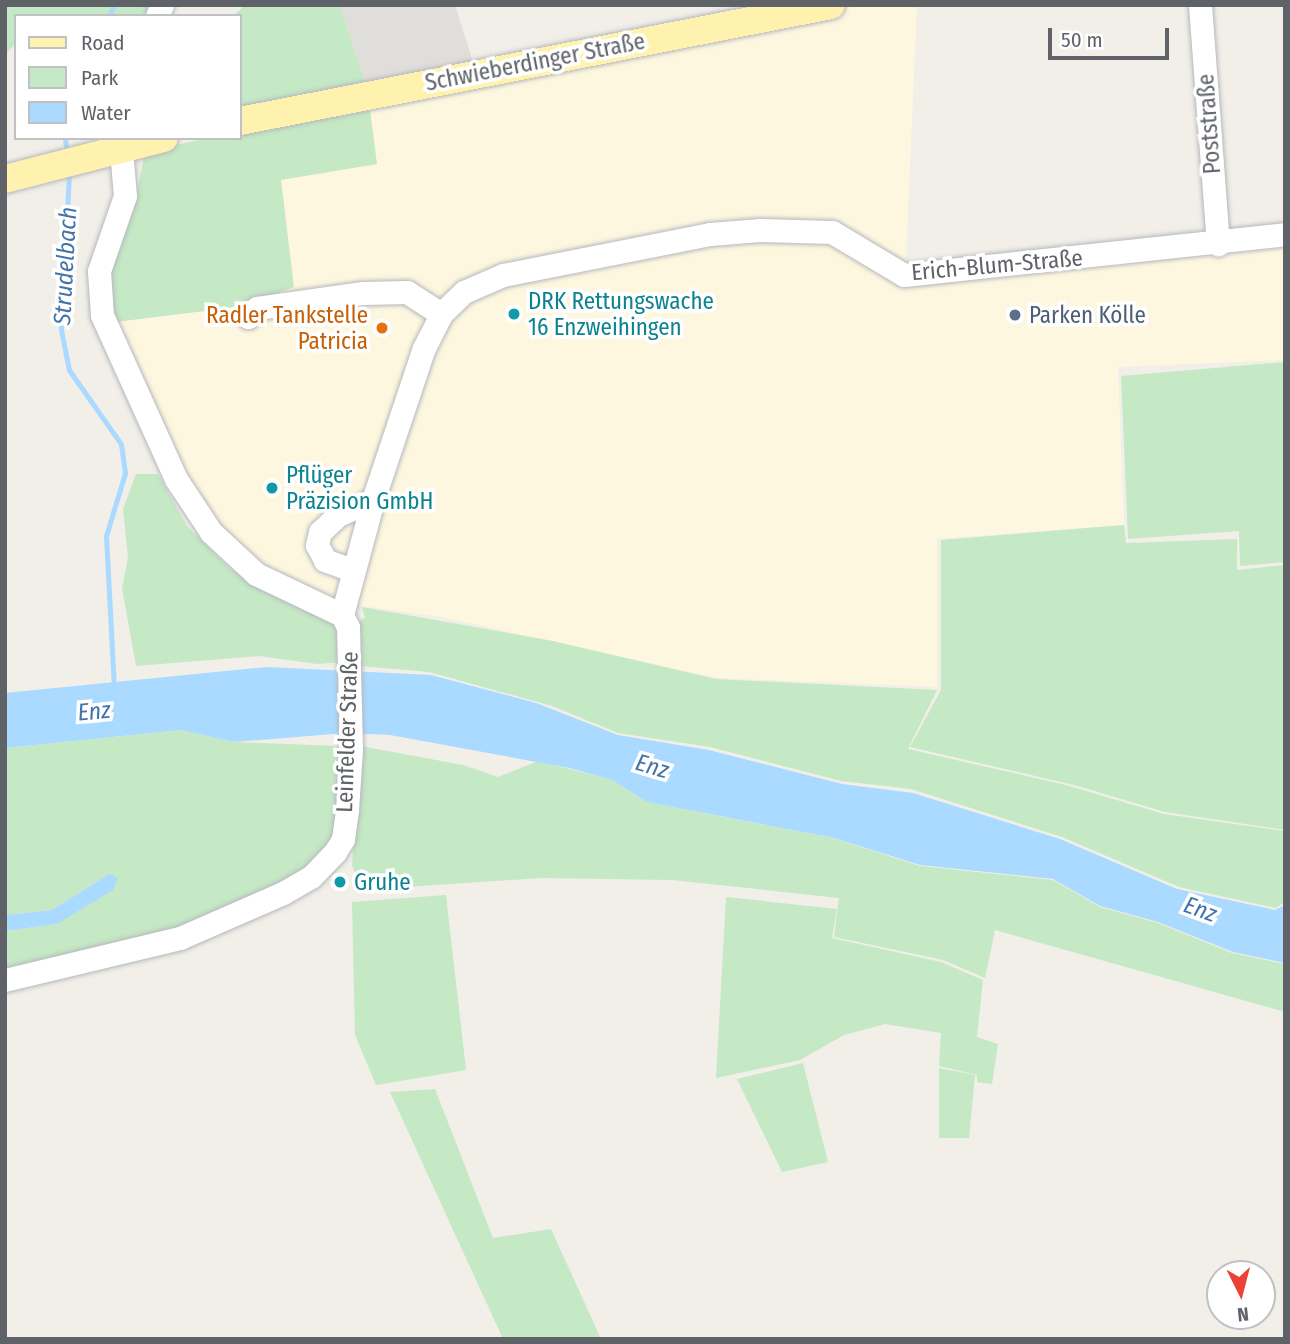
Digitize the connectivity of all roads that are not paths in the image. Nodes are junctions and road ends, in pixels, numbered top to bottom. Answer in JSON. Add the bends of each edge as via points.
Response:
{"nodes":[{"id":1,"x":831,"y":5,"type":"edge"},
{"id":2,"x":1200,"y":5,"type":"edge"},
{"id":3,"x":242,"y":121,"type":"edge"},
{"id":4,"x":146,"y":140,"type":"edge"},
{"id":5,"x":120,"y":143,"type":"edge"},
{"id":6,"x":5,"y":179,"type":"edge"},
{"id":7,"x":1285,"y":234,"type":"edge"},
{"id":8,"x":1217,"y":244,"type":"junction"},
{"id":9,"x":441,"y":314,"type":"junction"},
{"id":10,"x":248,"y":317,"type":"dead end"},
{"id":11,"x":373,"y":500,"type":"junction"},
{"id":12,"x":352,"y":570,"type":"junction"},
{"id":13,"x":342,"y":615,"type":"junction"},
{"id":14,"x":5,"y":980,"type":"edge"}],
"edges":[{"from":1,"to":3,"type":"main road","name":"Schwieberdinger Straße"},
{"from":2,"to":8,"type":"street","name":"Poststraße"},
{"from":4,"to":5,"type":"main road"},
{"from":5,"to":6,"type":"main road"},
{"from":5,"to":13,"type":"street","via":[[125,196],[98,289],[102,316],[142,410],[176,479],[226,549],[289,593]]},
{"from":7,"to":8,"type":"street","name":"Erich-Blum-Straße"},
{"from":8,"to":9,"type":"street","name":"Erich-Blum-Straße","via":[[904,275],[832,232],[747,231],[503,275],[464,292]]},
{"from":9,"to":10,"type":"street","via":[[407,292],[363,293],[257,308]]},
{"from":9,"to":11,"type":"street","name":"Erich-Blum-Straße","via":[[424,348]]},
{"from":11,"to":12,"type":"street","name":"Erich-Blum-Straße"},
{"from":11,"to":12,"type":"street","via":[[338,515],[320,532],[317,545],[325,560]]},
{"from":12,"to":13,"type":"street","name":"Erich-Blum-Straße"},
{"from":13,"to":14,"type":"street","name":"Leinfelder Straße","via":[[350,636],[351,662],[351,749],[343,839],[311,877],[180,938]]}]}
